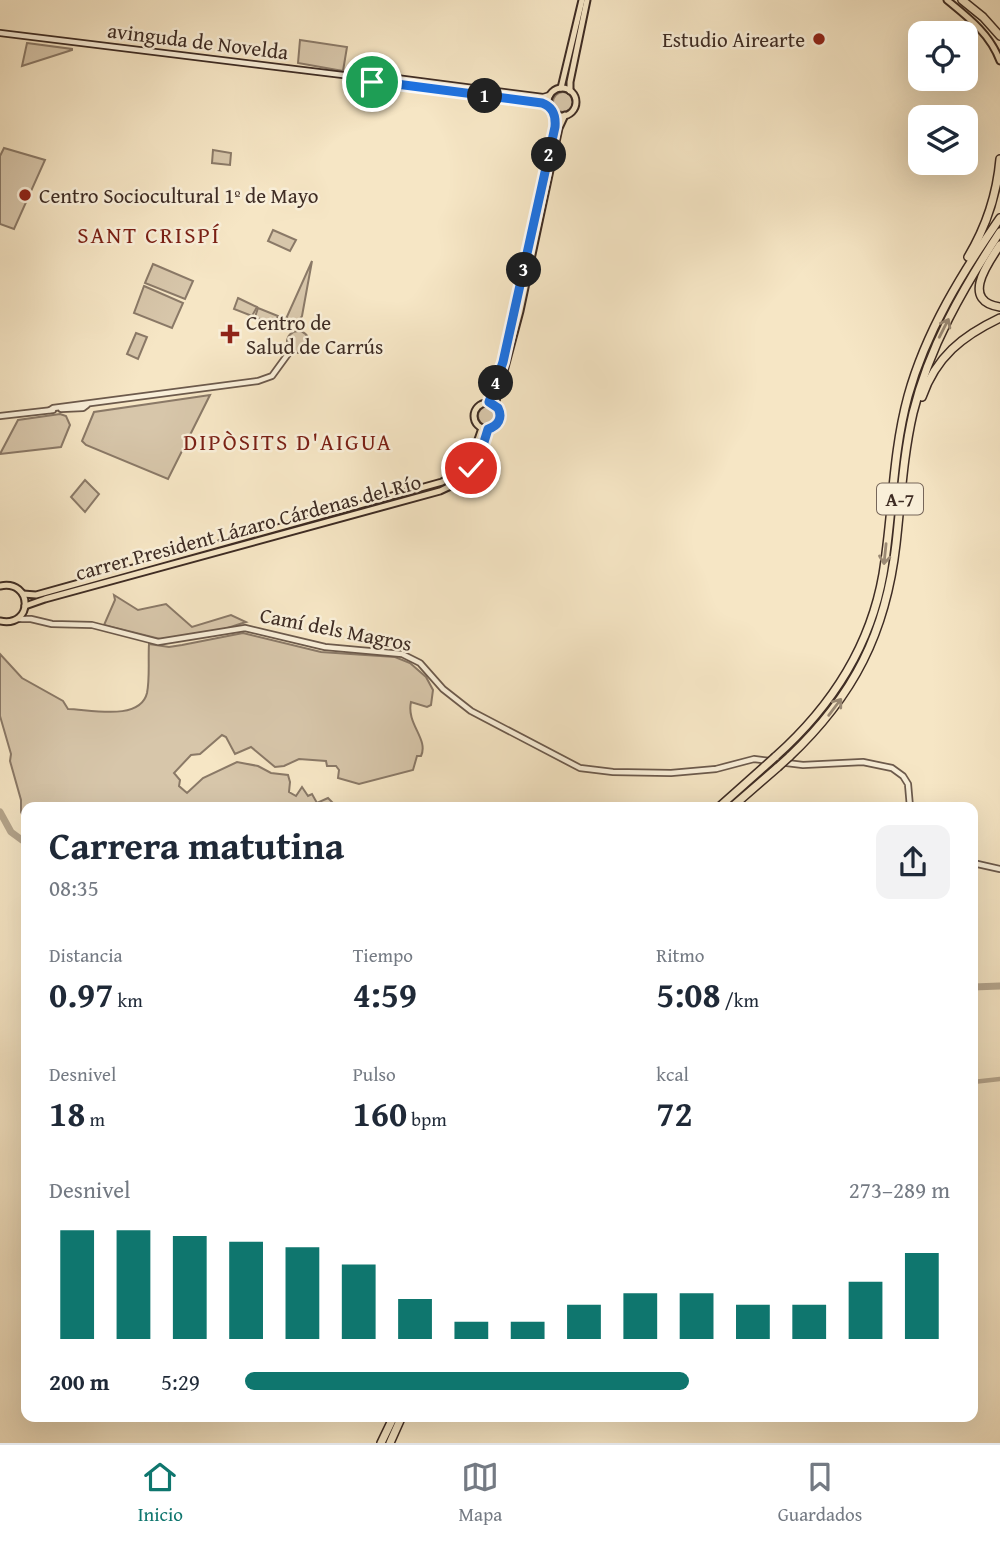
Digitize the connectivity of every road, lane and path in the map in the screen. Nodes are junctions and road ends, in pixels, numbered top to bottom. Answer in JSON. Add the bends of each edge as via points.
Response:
{"nodes":[{"id":1,"x":582,"y":0,"type":"edge"},
{"id":2,"x":587,"y":0,"type":"edge"},
{"id":3,"x":947,"y":0,"type":"edge"},
{"id":4,"x":960,"y":0,"type":"edge"},
{"id":5,"x":0,"y":33,"type":"edge"},
{"id":6,"x":1000,"y":36,"type":"edge"},
{"id":7,"x":1000,"y":41,"type":"edge"},
{"id":8,"x":1000,"y":61,"type":"edge"},
{"id":9,"x":373,"y":74,"type":"junction"},
{"id":10,"x":351,"y":76,"type":"junction"},
{"id":11,"x":371,"y":84,"type":"junction"},
{"id":12,"x":561,"y":88,"type":"junction"},
{"id":13,"x":570,"y":91,"type":"junction"},
{"id":14,"x":550,"y":95,"type":"junction"},
{"id":15,"x":549,"y":106,"type":"junction"},
{"id":16,"x":555,"y":114,"type":"junction"},
{"id":17,"x":565,"y":115,"type":"junction"},
{"id":18,"x":1000,"y":159,"type":"edge"},
{"id":19,"x":1000,"y":218,"type":"edge"},
{"id":20,"x":1000,"y":232,"type":"edge"},
{"id":21,"x":1000,"y":245,"type":"edge"},
{"id":22,"x":1000,"y":307,"type":"edge"},
{"id":23,"x":1000,"y":318,"type":"edge"},
{"id":24,"x":288,"y":354,"type":"dead end"},
{"id":25,"x":492,"y":404,"type":"junction"},
{"id":26,"x":0,"y":417,"type":"edge"},
{"id":27,"x":485,"y":428,"type":"junction"},
{"id":28,"x":901,"y":428,"type":"junction"},
{"id":29,"x":909,"y":430,"type":"junction"},
{"id":30,"x":0,"y":586,"type":"edge"},
{"id":31,"x":23,"y":594,"type":"junction"},
{"id":32,"x":25,"y":609,"type":"junction"},
{"id":33,"x":18,"y":619,"type":"junction"},
{"id":34,"x":31,"y":619,"type":"junction"},
{"id":35,"x":1,"y":623,"type":"edge"},
{"id":36,"x":725,"y":802,"type":"edge"},
{"id":37,"x":738,"y":802,"type":"edge"},
{"id":38,"x":910,"y":802,"type":"edge"},
{"id":39,"x":978,"y":864,"type":"edge"},
{"id":40,"x":998,"y":869,"type":"edge"},
{"id":41,"x":391,"y":1422,"type":"edge"},
{"id":42,"x":399,"y":1422,"type":"edge"},
{"id":43,"x":381,"y":1443,"type":"edge"},
{"id":44,"x":390,"y":1443,"type":"edge"}],
"edges":[{"from":1,"to":12,"type":"main road"},
{"from":2,"to":13,"type":"main road"},
{"from":3,"to":8,"type":"main road","via":[[989,38]]},
{"from":4,"to":6,"type":"highway"},
{"from":4,"to":7,"type":"main road"},
{"from":5,"to":10,"type":"street","name":"avinguda de Novelda"},
{"from":9,"to":10,"type":"street","via":[[361,65]]},
{"from":9,"to":11,"type":"street"},
{"from":9,"to":14,"type":"street"},
{"from":10,"to":11,"type":"street","via":[[359,88]]},
{"from":11,"to":15,"type":"street"},
{"from":12,"to":13,"type":"main road"},
{"from":12,"to":14,"type":"main road"},
{"from":13,"to":17,"type":"main road","via":[[575,104]]},
{"from":14,"to":15,"type":"main road"},
{"from":15,"to":16,"type":"main road"},
{"from":16,"to":17,"type":"main road"},
{"from":16,"to":25,"type":"main road"},
{"from":17,"to":25,"type":"main road","via":[[520,311]]},
{"from":18,"to":28,"type":"highway","via":[[984,227],[932,321],[912,370]]},
{"from":19,"to":28,"type":"highway","number":"A-7","via":[[933,330]]},
{"from":29,"to":20,"type":"highway","number":"A-7","one_way":true,"via":[[940,335]]},
{"from":21,"to":22,"type":"highway","via":[[979,286],[983,299]]},
{"from":23,"to":29,"type":"highway","via":[[947,352],[932,372]]},
{"from":24,"to":26,"type":"street","via":[[267,379]]},
{"from":25,"to":27,"type":"main road","via":[[499,419],[497,425]]},
{"from":25,"to":27,"type":"main road","via":[[479,405],[474,411],[474,420]]},
{"from":27,"to":31,"type":"main road","name":"carrer President Lázaro Cárdenas del Río","via":[[461,470],[442,482],[36,595]]},
{"from":27,"to":32,"type":"main road","name":"carrer President Lázaro Cárdenas del Río","via":[[481,452],[471,468],[447,488],[45,599]]},
{"from":28,"to":36,"type":"highway","number":"A-7","one_way":true,"bridge":true,"via":[[883,572],[870,626],[853,664],[808,726]]},
{"from":37,"to":29,"type":"highway","number":"A-7","one_way":true,"bridge":true,"via":[[809,739],[862,666],[891,580]]},
{"from":30,"to":31,"type":"main road","via":[[13,586]]},
{"from":31,"to":32,"type":"main road"},
{"from":32,"to":33,"type":"main road"},
{"from":32,"to":34,"type":"street"},
{"from":33,"to":34,"type":"street","name":"Camí dels Magros"},
{"from":33,"to":35,"type":"main road"},
{"from":34,"to":38,"type":"street","name":"Camí dels Magros","via":[[92,625],[158,642],[245,628],[325,647],[402,654],[420,663],[471,711],[580,768],[671,773],[716,769],[754,759],[803,765],[863,762],[892,768],[903,776]]},
{"from":39,"to":40,"type":"street"},
{"from":41,"to":43,"type":"highway"},
{"from":42,"to":44,"type":"highway"}]}
